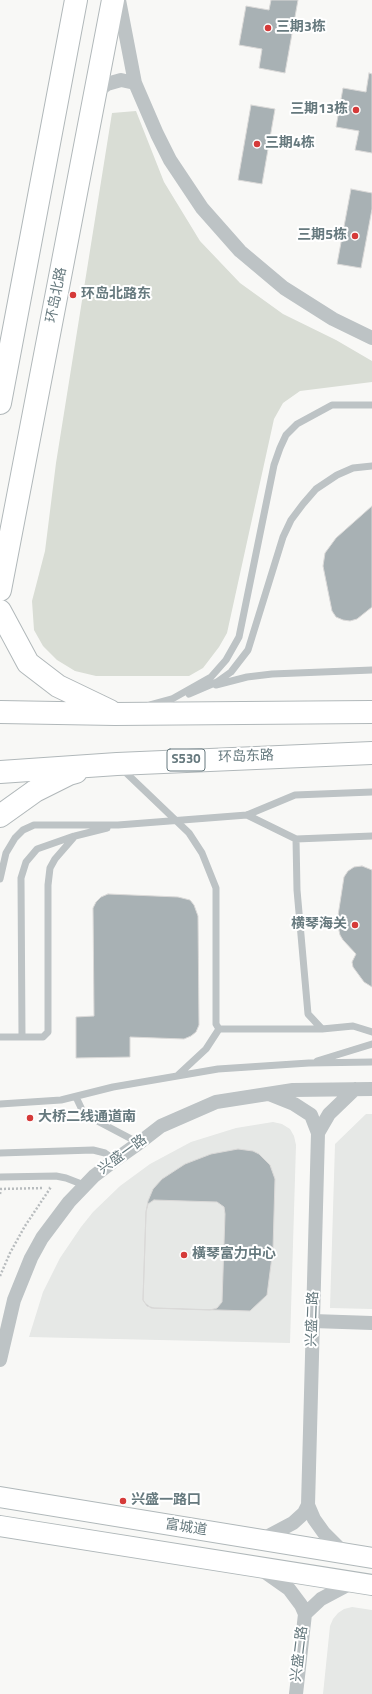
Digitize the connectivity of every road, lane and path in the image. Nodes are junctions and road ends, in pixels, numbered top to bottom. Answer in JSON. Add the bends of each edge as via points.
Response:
{"nodes":[{"id":1,"x":76,"y":0,"type":"edge"},
{"id":2,"x":113,"y":0,"type":"edge"},
{"id":3,"x":119,"y":0,"type":"edge"},
{"id":4,"x":135,"y":83,"type":"junction"},
{"id":5,"x":96,"y":92,"type":"junction"},
{"id":6,"x":372,"y":338,"type":"edge"},
{"id":7,"x":0,"y":404,"type":"edge"},
{"id":8,"x":372,"y":405,"type":"edge"},
{"id":9,"x":372,"y":466,"type":"edge"},
{"id":10,"x":0,"y":590,"type":"edge"},
{"id":11,"x":0,"y":610,"type":"edge"},
{"id":12,"x":372,"y":670,"type":"edge"},
{"id":13,"x":198,"y":691,"type":"junction"},
{"id":14,"x":172,"y":699,"type":"junction"},
{"id":15,"x":0,"y":712,"type":"edge"},
{"id":16,"x":372,"y":712,"type":"edge"},
{"id":17,"x":115,"y":714,"type":"junction"},
{"id":18,"x":372,"y":753,"type":"edge"},
{"id":19,"x":116,"y":764,"type":"junction"},
{"id":20,"x":0,"y":772,"type":"edge"},
{"id":21,"x":372,"y":792,"type":"edge"},
{"id":22,"x":247,"y":815,"type":"junction"},
{"id":23,"x":0,"y":816,"type":"edge"},
{"id":24,"x":176,"y":821,"type":"junction"},
{"id":25,"x":118,"y":825,"type":"junction"},
{"id":26,"x":75,"y":836,"type":"junction"},
{"id":27,"x":372,"y":836,"type":"edge"},
{"id":28,"x":296,"y":839,"type":"junction"},
{"id":29,"x":0,"y":879,"type":"edge"},
{"id":30,"x":218,"y":1029,"type":"junction"},
{"id":31,"x":322,"y":1029,"type":"junction"},
{"id":32,"x":372,"y":1032,"type":"edge"},
{"id":33,"x":0,"y":1037,"type":"edge"},
{"id":34,"x":22,"y":1037,"type":"junction"},
{"id":35,"x":372,"y":1044,"type":"edge"},
{"id":36,"x":372,"y":1062,"type":"edge"},
{"id":37,"x":309,"y":1063,"type":"junction"},
{"id":38,"x":178,"y":1075,"type":"junction"},
{"id":39,"x":355,"y":1089,"type":"junction"},
{"id":40,"x":372,"y":1089,"type":"edge"},
{"id":41,"x":269,"y":1094,"type":"junction"},
{"id":42,"x":76,"y":1097,"type":"junction"},
{"id":43,"x":0,"y":1104,"type":"edge"},
{"id":44,"x":318,"y":1132,"type":"junction"},
{"id":45,"x":140,"y":1143,"type":"junction"},
{"id":46,"x":0,"y":1153,"type":"edge"},
{"id":47,"x":115,"y":1160,"type":"junction"},
{"id":48,"x":0,"y":1177,"type":"edge"},
{"id":49,"x":84,"y":1185,"type":"junction"},
{"id":50,"x":0,"y":1189,"type":"edge"},
{"id":51,"x":0,"y":1194,"type":"edge"},
{"id":52,"x":0,"y":1276,"type":"edge"},
{"id":53,"x":313,"y":1321,"type":"junction"},
{"id":54,"x":372,"y":1323,"type":"edge"},
{"id":55,"x":3,"y":1328,"type":"edge"},
{"id":56,"x":0,"y":1360,"type":"edge"},
{"id":57,"x":1,"y":1496,"type":"edge"},
{"id":58,"x":308,"y":1505,"type":"junction"},
{"id":59,"x":0,"y":1526,"type":"edge"},
{"id":60,"x":261,"y":1540,"type":"junction"},
{"id":61,"x":344,"y":1553,"type":"junction"},
{"id":62,"x":372,"y":1558,"type":"edge"},
{"id":63,"x":259,"y":1567,"type":"junction"},
{"id":64,"x":363,"y":1584,"type":"edge"},
{"id":65,"x":305,"y":1614,"type":"junction"},
{"id":66,"x":296,"y":1694,"type":"edge"}],
"edges":[{"from":1,"to":7,"type":"main road"},
{"from":2,"to":5,"type":"main road","name":"环岛北路"},
{"from":3,"to":4,"type":"street"},
{"from":4,"to":5,"type":"street","via":[[121,80],[107,84]]},
{"from":4,"to":6,"type":"street","via":[[170,160],[202,208],[226,235],[262,271],[284,288],[333,319]]},
{"from":5,"to":10,"type":"main road","name":"环岛北路"},
{"from":8,"to":14,"type":"lane","via":[[332,405],[297,424],[286,435],[274,465],[238,637],[226,660],[211,677]]},
{"from":9,"to":13,"type":"lane","via":[[353,468],[337,475],[316,489],[303,504],[283,537],[248,650],[231,672]]},
{"from":11,"to":17,"type":"main road","via":[[28,663],[58,686]]},
{"from":12,"to":13,"type":"lane","via":[[254,676]]},
{"from":13,"to":14,"type":"lane"},
{"from":14,"to":17,"type":"lane"},
{"from":15,"to":17,"type":"main road"},
{"from":16,"to":17,"type":"main road"},
{"from":18,"to":19,"type":"main road","name":"环岛东路","number":"S530"},
{"from":19,"to":20,"type":"main road","name":"环岛东路","number":"S530"},
{"from":19,"to":23,"type":"main road","via":[[69,774],[35,791]]},
{"from":19,"to":24,"type":"lane"},
{"from":21,"to":22,"type":"lane","via":[[295,795]]},
{"from":22,"to":24,"type":"lane"},
{"from":22,"to":28,"type":"lane"},
{"from":24,"to":25,"type":"lane"},
{"from":24,"to":30,"type":"lane","via":[[189,833],[202,853],[216,888]]},
{"from":25,"to":26,"type":"lane"},
{"from":25,"to":29,"type":"lane","via":[[34,824],[15,838],[6,853]]},
{"from":26,"to":34,"type":"lane","via":[[37,849],[26,862],[21,878]]},
{"from":26,"to":34,"type":"lane","via":[[55,858],[48,878],[48,1032],[43,1037]]},
{"from":27,"to":28,"type":"lane"},
{"from":28,"to":31,"type":"lane","via":[[297,890],[308,1014]]},
{"from":30,"to":31,"type":"lane"},
{"from":30,"to":38,"type":"lane","via":[[206,1049]]},
{"from":31,"to":32,"type":"lane","via":[[353,1026]]},
{"from":33,"to":34,"type":"lane"},
{"from":35,"to":37,"type":"lane"},
{"from":36,"to":37,"type":"lane"},
{"from":37,"to":38,"type":"lane","via":[[218,1069]]},
{"from":38,"to":42,"type":"lane"},
{"from":39,"to":40,"type":"street","name":"兴盛一路"},
{"from":39,"to":41,"type":"street","name":"兴盛一路","via":[[293,1090]]},
{"from":39,"to":44,"type":"street","via":[[329,1114]]},
{"from":41,"to":44,"type":"street","via":[[288,1101],[311,1116]]},
{"from":41,"to":45,"type":"street","name":"兴盛一路","via":[[216,1102],[161,1126]]},
{"from":42,"to":43,"type":"lane"},
{"from":42,"to":45,"type":"lane","via":[[84,1114]]},
{"from":44,"to":53,"type":"street","name":"兴盛二路"},
{"from":45,"to":47,"type":"street","name":"兴盛一路"},
{"from":46,"to":47,"type":"lane","via":[[93,1150],[105,1153]]},
{"from":47,"to":49,"type":"street","name":"兴盛一路"},
{"from":48,"to":49,"type":"lane","via":[[56,1176]]},
{"from":49,"to":55,"type":"street","name":"兴盛一路","via":[[55,1220],[31,1258]]},
{"from":50,"to":51,"type":"path"},
{"from":50,"to":52,"type":"path","via":[[51,1187],[25,1226]]},
{"from":53,"to":54,"type":"street"},
{"from":53,"to":58,"type":"street","name":"兴盛二路"},
{"from":55,"to":56,"type":"street","name":"兴盛一路"},
{"from":57,"to":60,"type":"street","name":"富城道"},
{"from":58,"to":60,"type":"street","via":[[294,1523]]},
{"from":58,"to":61,"type":"street","via":[[324,1533]]},
{"from":59,"to":63,"type":"street","name":"富城道"},
{"from":60,"to":61,"type":"street","name":"富城道"},
{"from":61,"to":62,"type":"street","name":"富城道"},
{"from":63,"to":64,"type":"street","name":"富城道"},
{"from":63,"to":65,"type":"street","name":"兴盛二路","via":[[289,1589]]},
{"from":64,"to":65,"type":"street","name":"兴盛二路","via":[[321,1599]]},
{"from":65,"to":66,"type":"street","name":"兴盛二路"}]}
